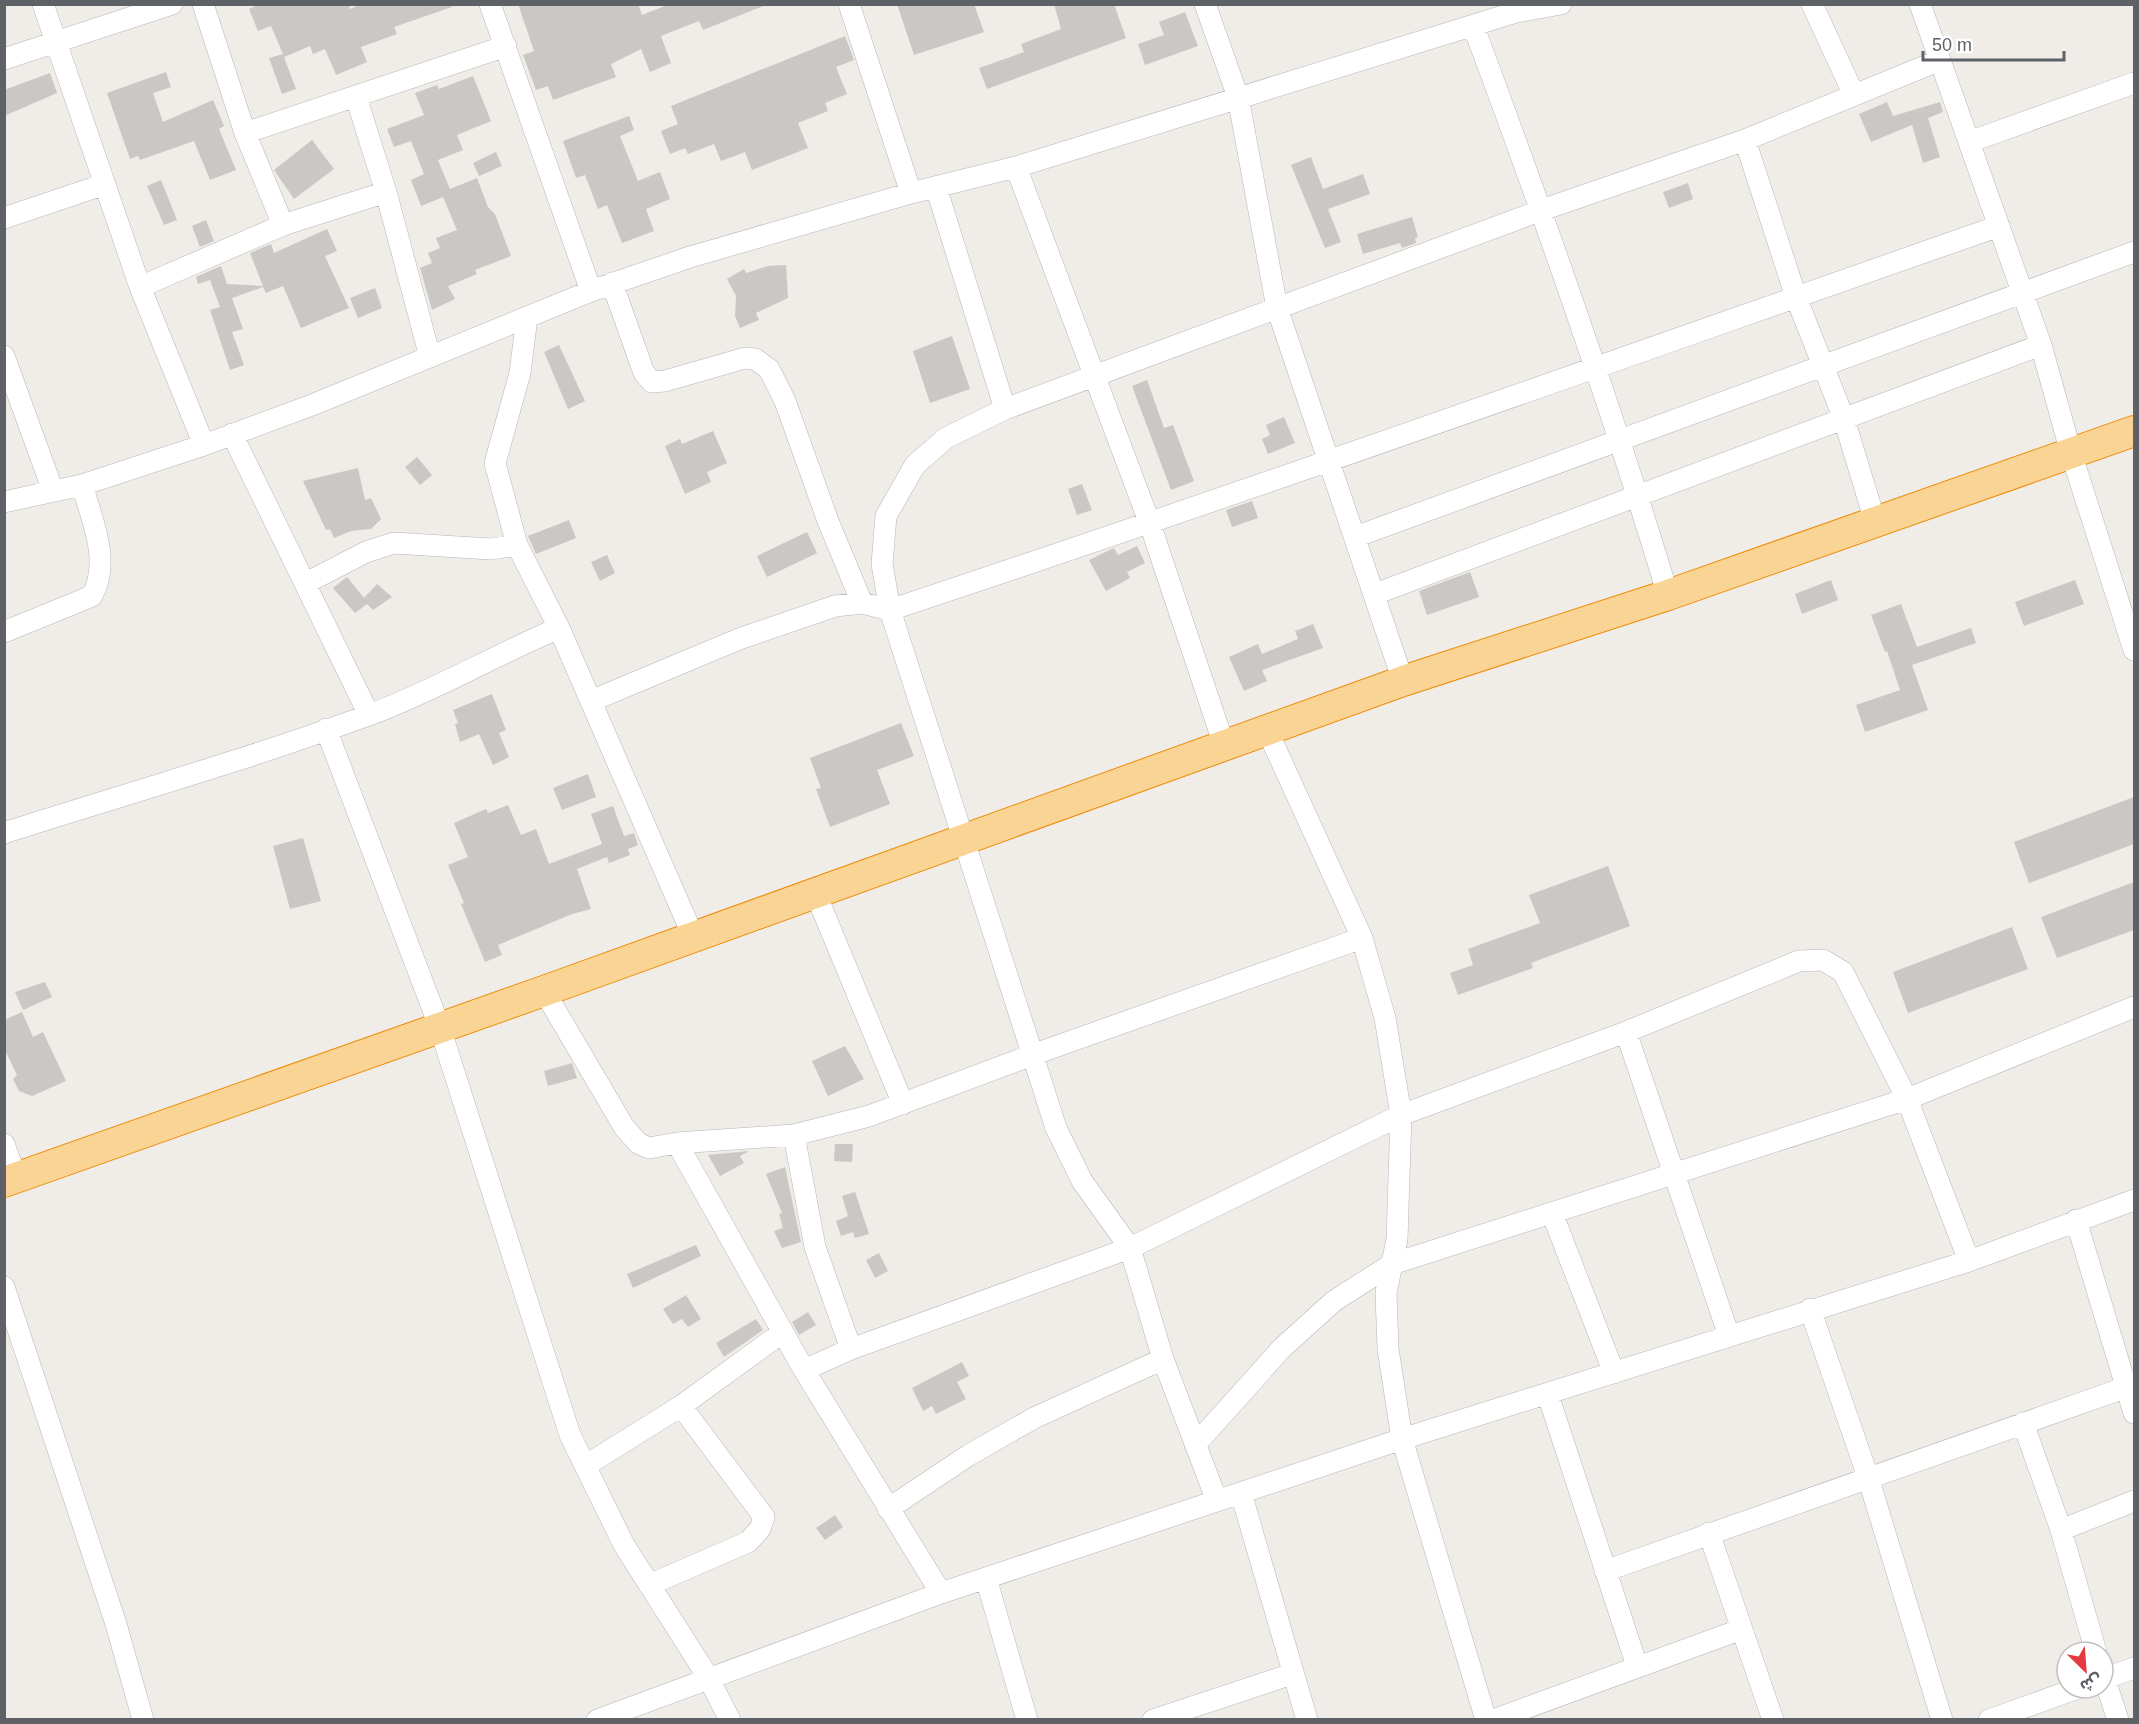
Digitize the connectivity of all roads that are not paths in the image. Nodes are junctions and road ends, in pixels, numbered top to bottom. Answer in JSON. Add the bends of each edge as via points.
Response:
{"nodes":[{"id":1,"x":43,"y":4,"type":"edge"},
{"id":2,"x":172,"y":4,"type":"edge"},
{"id":3,"x":203,"y":4,"type":"edge"},
{"id":4,"x":490,"y":4,"type":"edge"},
{"id":5,"x":849,"y":4,"type":"edge"},
{"id":6,"x":1205,"y":4,"type":"edge"},
{"id":7,"x":1561,"y":4,"type":"edge"},
{"id":8,"x":1812,"y":4,"type":"edge"},
{"id":9,"x":1920,"y":4,"type":"edge"},
{"id":10,"x":1517,"y":8,"type":"edge"},
{"id":11,"x":1474,"y":28,"type":"junction"},
{"id":12,"x":56,"y":42,"type":"junction"},
{"id":13,"x":506,"y":46,"type":"junction"},
{"id":14,"x":4,"y":59,"type":"edge"},
{"id":15,"x":1940,"y":60,"type":"junction"},
{"id":16,"x":2134,"y":83,"type":"edge"},
{"id":17,"x":1854,"y":95,"type":"junction"},
{"id":18,"x":356,"y":97,"type":"junction"},
{"id":19,"x":1238,"y":97,"type":"junction"},
{"id":20,"x":245,"y":133,"type":"junction"},
{"id":21,"x":1745,"y":140,"type":"junction"},
{"id":22,"x":1969,"y":142,"type":"junction"},
{"id":23,"x":1016,"y":167,"type":"junction"},
{"id":24,"x":105,"y":184,"type":"junction"},
{"id":25,"x":936,"y":187,"type":"junction"},
{"id":26,"x":386,"y":192,"type":"junction"},
{"id":27,"x":911,"y":193,"type":"junction"},
{"id":28,"x":1542,"y":210,"type":"junction"},
{"id":29,"x":4,"y":218,"type":"edge"},
{"id":30,"x":283,"y":225,"type":"junction"},
{"id":31,"x":1999,"y":226,"type":"junction"},
{"id":32,"x":2134,"y":252,"type":"edge"},
{"id":33,"x":612,"y":283,"type":"junction"},
{"id":34,"x":140,"y":287,"type":"junction"},
{"id":35,"x":591,"y":291,"type":"junction"},
{"id":36,"x":2022,"y":292,"type":"junction"},
{"id":37,"x":1796,"y":297,"type":"junction"},
{"id":38,"x":1277,"y":308,"type":"junction"},
{"id":39,"x":527,"y":317,"type":"junction"},
{"id":40,"x":2041,"y":345,"type":"junction"},
{"id":41,"x":4,"y":356,"type":"edge"},
{"id":42,"x":430,"y":357,"type":"junction"},
{"id":43,"x":1822,"y":364,"type":"junction"},
{"id":44,"x":1595,"y":368,"type":"junction"},
{"id":45,"x":1095,"y":377,"type":"junction"},
{"id":46,"x":1005,"y":410,"type":"junction"},
{"id":47,"x":1844,"y":419,"type":"junction"},
{"id":48,"x":2134,"y":431,"type":"edge"},
{"id":49,"x":232,"y":434,"type":"junction"},
{"id":50,"x":1619,"y":441,"type":"junction"},
{"id":51,"x":204,"y":445,"type":"junction"},
{"id":52,"x":2071,"y":453,"type":"junction"},
{"id":53,"x":1329,"y":459,"type":"junction"},
{"id":54,"x":82,"y":484,"type":"junction"},
{"id":55,"x":53,"y":491,"type":"junction"},
{"id":56,"x":1638,"y":495,"type":"junction"},
{"id":57,"x":4,"y":502,"type":"edge"},
{"id":58,"x":1875,"y":521,"type":"junction"},
{"id":59,"x":1150,"y":524,"type":"junction"},
{"id":60,"x":1355,"y":537,"type":"junction"},
{"id":61,"x":517,"y":545,"type":"junction"},
{"id":62,"x":306,"y":583,"type":"junction"},
{"id":63,"x":1375,"y":594,"type":"junction"},
{"id":64,"x":1668,"y":595,"type":"junction"},
{"id":65,"x":862,"y":603,"type":"junction"},
{"id":66,"x":2127,"y":607,"type":"edge"},
{"id":67,"x":890,"y":610,"type":"junction"},
{"id":68,"x":559,"y":628,"type":"junction"},
{"id":69,"x":4,"y":632,"type":"edge"},
{"id":70,"x":2134,"y":650,"type":"edge"},
{"id":71,"x":1403,"y":681,"type":"junction"},
{"id":72,"x":591,"y":701,"type":"junction"},
{"id":73,"x":369,"y":715,"type":"junction"},
{"id":74,"x":326,"y":729,"type":"junction"},
{"id":75,"x":1267,"y":730,"type":"junction"},
{"id":76,"x":1224,"y":745,"type":"junction"},
{"id":77,"x":4,"y":833,"type":"edge"},
{"id":78,"x":962,"y":840,"type":"junction"},
{"id":79,"x":815,"y":892,"type":"junction"},
{"id":80,"x":693,"y":936,"type":"junction"},
{"id":81,"x":1362,"y":939,"type":"junction"},
{"id":82,"x":544,"y":991,"type":"junction"},
{"id":83,"x":2134,"y":1008,"type":"edge"},
{"id":84,"x":440,"y":1028,"type":"junction"},
{"id":85,"x":1626,"y":1032,"type":"junction"},
{"id":86,"x":1032,"y":1055,"type":"junction"},
{"id":87,"x":1907,"y":1099,"type":"junction"},
{"id":88,"x":903,"y":1104,"type":"junction"},
{"id":89,"x":1401,"y":1115,"type":"junction"},
{"id":90,"x":794,"y":1135,"type":"junction"},
{"id":91,"x":676,"y":1143,"type":"junction"},
{"id":92,"x":4,"y":1144,"type":"edge"},
{"id":93,"x":1672,"y":1173,"type":"junction"},
{"id":94,"x":10,"y":1179,"type":"edge"},
{"id":95,"x":2134,"y":1200,"type":"edge"},
{"id":96,"x":1552,"y":1213,"type":"junction"},
{"id":97,"x":2076,"y":1220,"type":"junction"},
{"id":98,"x":1130,"y":1248,"type":"junction"},
{"id":99,"x":1969,"y":1260,"type":"junction"},
{"id":100,"x":1392,"y":1264,"type":"junction"},
{"id":101,"x":4,"y":1287,"type":"edge"},
{"id":102,"x":1810,"y":1309,"type":"junction"},
{"id":103,"x":783,"y":1332,"type":"junction"},
{"id":104,"x":1729,"y":1335,"type":"junction"},
{"id":105,"x":851,"y":1349,"type":"junction"},
{"id":106,"x":1163,"y":1359,"type":"junction"},
{"id":107,"x":804,"y":1370,"type":"junction"},
{"id":108,"x":1614,"y":1373,"type":"junction"},
{"id":109,"x":2127,"y":1387,"type":"junction"},
{"id":110,"x":1548,"y":1395,"type":"junction"},
{"id":111,"x":681,"y":1406,"type":"junction"},
{"id":112,"x":2134,"y":1413,"type":"edge"},
{"id":113,"x":2023,"y":1423,"type":"junction"},
{"id":114,"x":1402,"y":1440,"type":"junction"},
{"id":115,"x":1195,"y":1445,"type":"junction"},
{"id":116,"x":585,"y":1466,"type":"junction"},
{"id":117,"x":1868,"y":1477,"type":"junction"},
{"id":118,"x":1240,"y":1493,"type":"junction"},
{"id":119,"x":1217,"y":1501,"type":"junction"},
{"id":120,"x":2134,"y":1501,"type":"edge"},
{"id":121,"x":888,"y":1509,"type":"junction"},
{"id":122,"x":2061,"y":1530,"type":"junction"},
{"id":123,"x":1708,"y":1533,"type":"junction"},
{"id":124,"x":1605,"y":1571,"type":"junction"},
{"id":125,"x":986,"y":1578,"type":"junction"},
{"id":126,"x":649,"y":1585,"type":"junction"},
{"id":127,"x":941,"y":1593,"type":"junction"},
{"id":128,"x":1742,"y":1629,"type":"junction"},
{"id":129,"x":2093,"y":1640,"type":"edge"},
{"id":130,"x":1637,"y":1666,"type":"junction"},
{"id":131,"x":2134,"y":1668,"type":"edge"},
{"id":132,"x":1292,"y":1674,"type":"junction"},
{"id":133,"x":2115,"y":1674,"type":"edge"},
{"id":134,"x":708,"y":1677,"type":"junction"},
{"id":135,"x":2055,"y":1696,"type":"edge"},
{"id":136,"x":2111,"y":1700,"type":"edge"},
{"id":137,"x":1202,"y":1713,"type":"edge"},
{"id":138,"x":143,"y":1719,"type":"edge"},
{"id":139,"x":597,"y":1719,"type":"edge"},
{"id":140,"x":730,"y":1719,"type":"edge"},
{"id":141,"x":1027,"y":1719,"type":"edge"},
{"id":142,"x":1153,"y":1719,"type":"edge"},
{"id":143,"x":1307,"y":1719,"type":"edge"},
{"id":144,"x":1486,"y":1719,"type":"edge"},
{"id":145,"x":1492,"y":1719,"type":"edge"},
{"id":146,"x":1773,"y":1719,"type":"edge"},
{"id":147,"x":1942,"y":1719,"type":"edge"},
{"id":148,"x":1989,"y":1719,"type":"edge"},
{"id":149,"x":2118,"y":1719,"type":"edge"}],
"edges":[{"from":1,"to":12,"type":"street"},
{"from":2,"to":12,"type":"street"},
{"from":3,"to":20,"type":"street"},
{"from":4,"to":13,"type":"street"},
{"from":5,"to":27,"type":"street"},
{"from":6,"to":19,"type":"street"},
{"from":7,"to":10,"type":"street"},
{"from":8,"to":17,"type":"street"},
{"from":9,"to":15,"type":"street"},
{"from":10,"to":11,"type":"street"},
{"from":11,"to":19,"type":"street"},
{"from":11,"to":28,"type":"street"},
{"from":12,"to":14,"type":"street"},
{"from":12,"to":24,"type":"street"},
{"from":13,"to":18,"type":"street"},
{"from":13,"to":35,"type":"street"},
{"from":15,"to":17,"type":"street"},
{"from":15,"to":22,"type":"street"},
{"from":16,"to":22,"type":"street"},
{"from":17,"to":21,"type":"street"},
{"from":18,"to":20,"type":"street"},
{"from":18,"to":26,"type":"street"},
{"from":19,"to":23,"type":"street"},
{"from":19,"to":38,"type":"street"},
{"from":20,"to":30,"type":"street"},
{"from":21,"to":28,"type":"street"},
{"from":21,"to":37,"type":"street"},
{"from":22,"to":31,"type":"street"},
{"from":23,"to":25,"type":"street"},
{"from":23,"to":45,"type":"street"},
{"from":24,"to":29,"type":"street"},
{"from":24,"to":34,"type":"street"},
{"from":25,"to":27,"type":"street"},
{"from":25,"to":46,"type":"street"},
{"from":26,"to":30,"type":"street"},
{"from":26,"to":42,"type":"street"},
{"from":27,"to":33,"type":"street"},
{"from":28,"to":38,"type":"street"},
{"from":28,"to":44,"type":"street"},
{"from":30,"to":34,"type":"street"},
{"from":31,"to":36,"type":"street"},
{"from":31,"to":37,"type":"street"},
{"from":32,"to":36,"type":"street"},
{"from":33,"to":35,"type":"street"},
{"from":33,"to":65,"type":"street","via":[[644,373],[652,382],[745,358],[755,359],[769,369],[785,401]]},
{"from":34,"to":51,"type":"street"},
{"from":35,"to":39,"type":"street"},
{"from":36,"to":40,"type":"street"},
{"from":36,"to":43,"type":"street"},
{"from":37,"to":43,"type":"street"},
{"from":37,"to":44,"type":"street"},
{"from":38,"to":45,"type":"street"},
{"from":38,"to":53,"type":"street"},
{"from":39,"to":42,"type":"street"},
{"from":39,"to":61,"type":"street","via":[[520,373],[495,463]]},
{"from":40,"to":47,"type":"street"},
{"from":40,"to":52,"type":"street"},
{"from":41,"to":55,"type":"street"},
{"from":42,"to":49,"type":"street"},
{"from":43,"to":47,"type":"street"},
{"from":43,"to":50,"type":"street"},
{"from":44,"to":50,"type":"street"},
{"from":44,"to":53,"type":"street"},
{"from":45,"to":46,"type":"street"},
{"from":45,"to":59,"type":"street"},
{"from":46,"to":67,"type":"street","via":[[945,438],[915,465],[886,516],[882,564]]},
{"from":47,"to":56,"type":"street"},
{"from":47,"to":58,"type":"street"},
{"from":48,"to":52,"type":"highway"},
{"from":49,"to":51,"type":"street"},
{"from":49,"to":62,"type":"street"},
{"from":50,"to":56,"type":"street"},
{"from":50,"to":60,"type":"street"},
{"from":51,"to":54,"type":"street"},
{"from":52,"to":58,"type":"highway"},
{"from":52,"to":66,"type":"street"},
{"from":53,"to":59,"type":"street"},
{"from":53,"to":60,"type":"street"},
{"from":54,"to":55,"type":"street"},
{"from":54,"to":69,"type":"street","via":[[98,539],[100,582],[92,596]]},
{"from":55,"to":57,"type":"street"},
{"from":56,"to":63,"type":"street"},
{"from":56,"to":64,"type":"street"},
{"from":58,"to":64,"type":"highway"},
{"from":59,"to":67,"type":"street"},
{"from":59,"to":76,"type":"street"},
{"from":60,"to":63,"type":"street"},
{"from":61,"to":62,"type":"street","via":[[491,549],[394,543],[366,552]]},
{"from":61,"to":68,"type":"street"},
{"from":62,"to":73,"type":"street"},
{"from":63,"to":71,"type":"street"},
{"from":64,"to":71,"type":"highway"},
{"from":65,"to":67,"type":"street"},
{"from":65,"to":72,"type":"street","via":[[835,606],[739,639]]},
{"from":66,"to":70,"type":"street"},
{"from":67,"to":78,"type":"street"},
{"from":68,"to":72,"type":"street"},
{"from":68,"to":73,"type":"street","via":[[501,652],[429,691]]},
{"from":71,"to":75,"type":"highway"},
{"from":72,"to":80,"type":"street"},
{"from":73,"to":74,"type":"street"},
{"from":74,"to":77,"type":"street"},
{"from":74,"to":84,"type":"street"},
{"from":75,"to":76,"type":"highway"},
{"from":75,"to":81,"type":"street"},
{"from":76,"to":78,"type":"highway"},
{"from":78,"to":79,"type":"highway"},
{"from":78,"to":86,"type":"street"},
{"from":79,"to":80,"type":"highway"},
{"from":79,"to":88,"type":"street"},
{"from":80,"to":82,"type":"highway"},
{"from":81,"to":86,"type":"street"},
{"from":81,"to":89,"type":"street","via":[[1385,1018]]},
{"from":82,"to":84,"type":"highway"},
{"from":82,"to":91,"type":"street","via":[[631,1135],[648,1148]]},
{"from":83,"to":87,"type":"street"},
{"from":84,"to":94,"type":"highway"},
{"from":84,"to":116,"type":"street","via":[[570,1435]]},
{"from":85,"to":87,"type":"street","via":[[1799,961],[1823,960],[1843,972]]},
{"from":85,"to":89,"type":"street"},
{"from":85,"to":93,"type":"street"},
{"from":86,"to":88,"type":"street"},
{"from":86,"to":98,"type":"street","via":[[1056,1128],[1082,1181]]},
{"from":87,"to":93,"type":"street"},
{"from":87,"to":99,"type":"street"},
{"from":88,"to":90,"type":"street"},
{"from":89,"to":98,"type":"street"},
{"from":89,"to":100,"type":"street","via":[[1398,1239]]},
{"from":90,"to":91,"type":"street"},
{"from":90,"to":105,"type":"street","via":[[815,1246]]},
{"from":91,"to":103,"type":"street"},
{"from":92,"to":94,"type":"street"},
{"from":93,"to":96,"type":"street"},
{"from":93,"to":104,"type":"street"},
{"from":95,"to":97,"type":"street"},
{"from":96,"to":100,"type":"street"},
{"from":96,"to":108,"type":"street"},
{"from":97,"to":99,"type":"street"},
{"from":97,"to":109,"type":"street"},
{"from":98,"to":105,"type":"street"},
{"from":98,"to":106,"type":"street"},
{"from":99,"to":102,"type":"street"},
{"from":100,"to":114,"type":"street","via":[[1386,1293],[1388,1348]]},
{"from":100,"to":115,"type":"street","via":[[1334,1301],[1282,1348]]},
{"from":101,"to":138,"type":"street","via":[[116,1624]]},
{"from":102,"to":104,"type":"street"},
{"from":102,"to":117,"type":"street"},
{"from":103,"to":107,"type":"street"},
{"from":103,"to":111,"type":"street"},
{"from":104,"to":108,"type":"street"},
{"from":105,"to":107,"type":"street"},
{"from":106,"to":115,"type":"street"},
{"from":106,"to":121,"type":"street","via":[[1034,1418]]},
{"from":107,"to":121,"type":"street"},
{"from":108,"to":110,"type":"street"},
{"from":109,"to":112,"type":"street"},
{"from":109,"to":113,"type":"street"},
{"from":110,"to":114,"type":"street"},
{"from":110,"to":124,"type":"street"},
{"from":111,"to":116,"type":"street"},
{"from":111,"to":126,"type":"street","via":[[764,1516],[760,1529],[748,1542]]},
{"from":113,"to":117,"type":"street"},
{"from":113,"to":122,"type":"street"},
{"from":114,"to":118,"type":"street"},
{"from":114,"to":144,"type":"street"},
{"from":115,"to":119,"type":"street"},
{"from":116,"to":126,"type":"street","via":[[624,1545]]},
{"from":117,"to":123,"type":"street"},
{"from":117,"to":147,"type":"street"},
{"from":118,"to":119,"type":"street"},
{"from":118,"to":132,"type":"street"},
{"from":119,"to":125,"type":"street"},
{"from":120,"to":122,"type":"street"},
{"from":121,"to":127,"type":"street"},
{"from":122,"to":129,"type":"street"},
{"from":123,"to":124,"type":"street"},
{"from":123,"to":128,"type":"street"},
{"from":124,"to":130,"type":"street"},
{"from":125,"to":127,"type":"street"},
{"from":125,"to":141,"type":"street"},
{"from":126,"to":134,"type":"street"},
{"from":127,"to":134,"type":"street"},
{"from":128,"to":130,"type":"street"},
{"from":128,"to":146,"type":"street"},
{"from":130,"to":145,"type":"street"},
{"from":131,"to":133,"type":"street"},
{"from":132,"to":137,"type":"street"},
{"from":132,"to":143,"type":"street"},
{"from":134,"to":139,"type":"street"},
{"from":134,"to":140,"type":"street"},
{"from":135,"to":148,"type":"street"},
{"from":136,"to":149,"type":"street"},
{"from":137,"to":142,"type":"street"}]}
